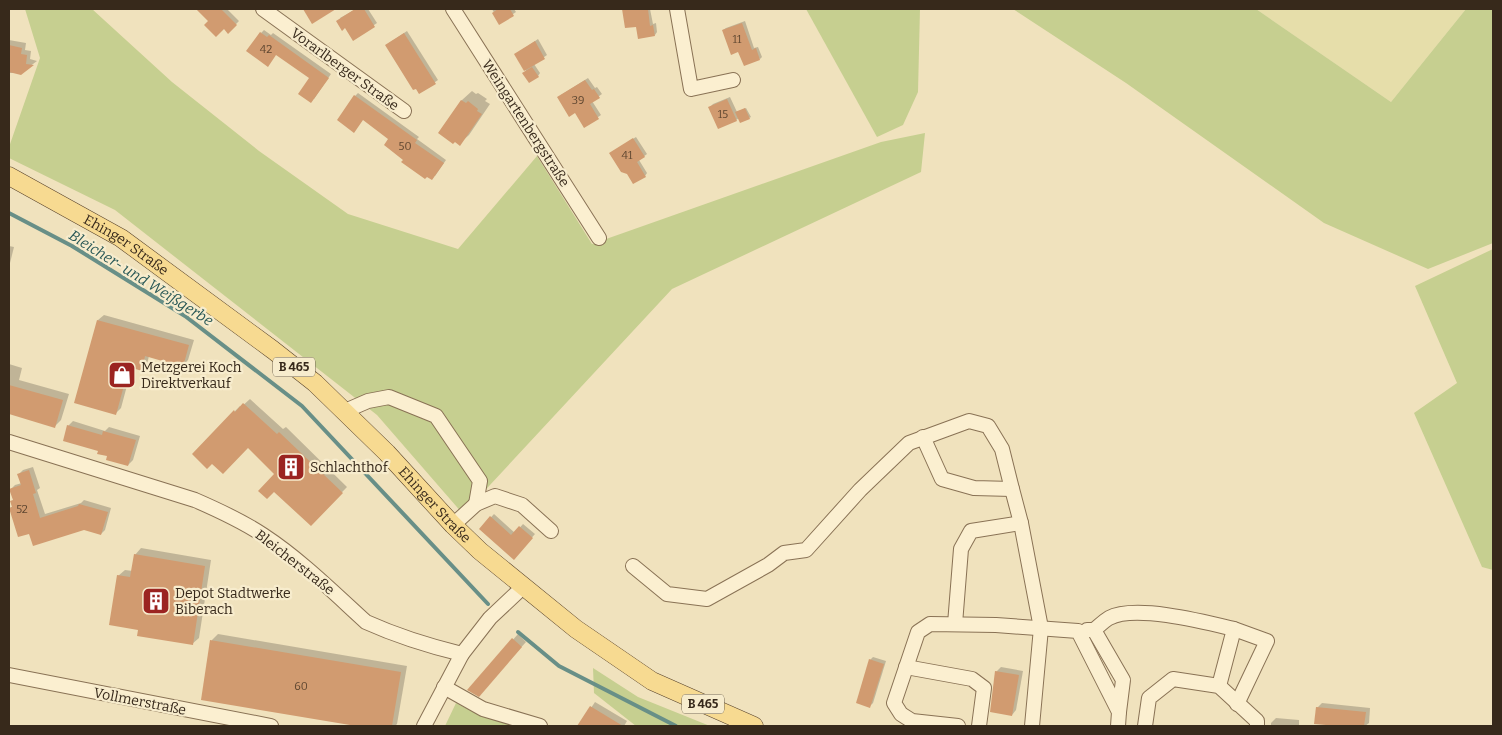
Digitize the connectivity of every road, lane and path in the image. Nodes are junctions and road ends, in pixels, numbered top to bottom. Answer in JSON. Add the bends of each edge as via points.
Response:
{"nodes":[{"id":1,"x":263,"y":9,"type":"edge"},
{"id":2,"x":453,"y":9,"type":"edge"},
{"id":3,"x":677,"y":9,"type":"edge"},
{"id":4,"x":733,"y":80,"type":"dead end"},
{"id":5,"x":404,"y":111,"type":"dead end"},
{"id":6,"x":9,"y":176,"type":"edge"},
{"id":7,"x":600,"y":238,"type":"dead end"},
{"id":8,"x":345,"y":411,"type":"junction"},
{"id":9,"x":923,"y":438,"type":"junction"},
{"id":10,"x":9,"y":442,"type":"edge"},
{"id":11,"x":1012,"y":489,"type":"junction"},
{"id":12,"x":476,"y":504,"type":"junction"},
{"id":13,"x":459,"y":520,"type":"junction"},
{"id":14,"x":1021,"y":523,"type":"junction"},
{"id":15,"x":551,"y":531,"type":"dead end"},
{"id":16,"x":633,"y":566,"type":"dead end"},
{"id":17,"x":523,"y":587,"type":"junction"},
{"id":18,"x":955,"y":624,"type":"junction"},
{"id":19,"x":1041,"y":628,"type":"junction"},
{"id":20,"x":1234,"y":629,"type":"junction"},
{"id":21,"x":1094,"y":630,"type":"junction"},
{"id":22,"x":1078,"y":631,"type":"junction"},
{"id":23,"x":462,"y":654,"type":"junction"},
{"id":24,"x":906,"y":667,"type":"junction"},
{"id":25,"x":9,"y":675,"type":"edge"},
{"id":26,"x":444,"y":686,"type":"junction"},
{"id":27,"x":1219,"y":686,"type":"junction"},
{"id":28,"x":1237,"y":704,"type":"junction"},
{"id":29,"x":1119,"y":719,"type":"edge"},
{"id":30,"x":271,"y":726,"type":"edge"},
{"id":31,"x":424,"y":726,"type":"edge"},
{"id":32,"x":540,"y":726,"type":"edge"},
{"id":33,"x":754,"y":726,"type":"edge"},
{"id":34,"x":958,"y":726,"type":"edge"},
{"id":35,"x":979,"y":726,"type":"edge"},
{"id":36,"x":1032,"y":726,"type":"edge"},
{"id":37,"x":1145,"y":726,"type":"edge"},
{"id":38,"x":1257,"y":726,"type":"edge"}],
"edges":[{"from":1,"to":5,"type":"street","name":"Vorarlberger Straße"},
{"from":2,"to":7,"type":"street","name":"Weingartenbergstraße"},
{"from":3,"to":4,"type":"street","via":[[691,89]]},
{"from":6,"to":8,"type":"main road","name":"Ehinger Straße","number":"B 465","via":[[120,238],[273,350]]},
{"from":8,"to":12,"type":"street","via":[[368,401],[389,397],[436,416],[480,481]]},
{"from":8,"to":13,"type":"main road","name":"Ehinger Straße","number":"B 465"},
{"from":9,"to":11,"type":"street","via":[[942,478],[974,488]]},
{"from":9,"to":11,"type":"street","via":[[969,421],[988,426],[1002,449]]},
{"from":9,"to":16,"type":"street","via":[[909,443],[860,490],[806,550],[784,553],[707,599],[667,594]]},
{"from":10,"to":23,"type":"street","name":"Bleicherstraße","via":[[224,512],[287,552],[366,622]]},
{"from":11,"to":14,"type":"street"},
{"from":12,"to":13,"type":"street"},
{"from":12,"to":15,"type":"street","via":[[495,496],[522,505]]},
{"from":13,"to":17,"type":"main road","name":"Ehinger Straße","number":"B 465","via":[[480,551]]},
{"from":14,"to":18,"type":"street","via":[[971,531],[961,549]]},
{"from":14,"to":19,"type":"street"},
{"from":17,"to":23,"type":"street","via":[[490,618]]},
{"from":17,"to":33,"type":"main road","name":"Ehinger Straße","number":"B 465","via":[[576,629],[652,681]]},
{"from":18,"to":19,"type":"street"},
{"from":18,"to":24,"type":"street","via":[[930,624],[918,632]]},
{"from":19,"to":22,"type":"street"},
{"from":19,"to":36,"type":"street"},
{"from":20,"to":21,"type":"street","via":[[1142,611],[1110,617]]},
{"from":20,"to":27,"type":"street"},
{"from":20,"to":28,"type":"street","via":[[1267,642]]},
{"from":21,"to":22,"type":"street"},
{"from":21,"to":29,"type":"street","via":[[1123,680]]},
{"from":22,"to":29,"type":"street"},
{"from":23,"to":26,"type":"street"},
{"from":24,"to":34,"type":"street","via":[[894,703],[901,714],[912,721]]},
{"from":24,"to":35,"type":"street","via":[[972,679],[984,688]]},
{"from":25,"to":30,"type":"street","name":"Vollmerstraße"},
{"from":26,"to":31,"type":"street"},
{"from":26,"to":32,"type":"street","via":[[483,709]]},
{"from":27,"to":28,"type":"street"},
{"from":27,"to":37,"type":"street","via":[[1173,679],[1149,698]]},
{"from":28,"to":38,"type":"street","via":[[1257,721]]}]}
